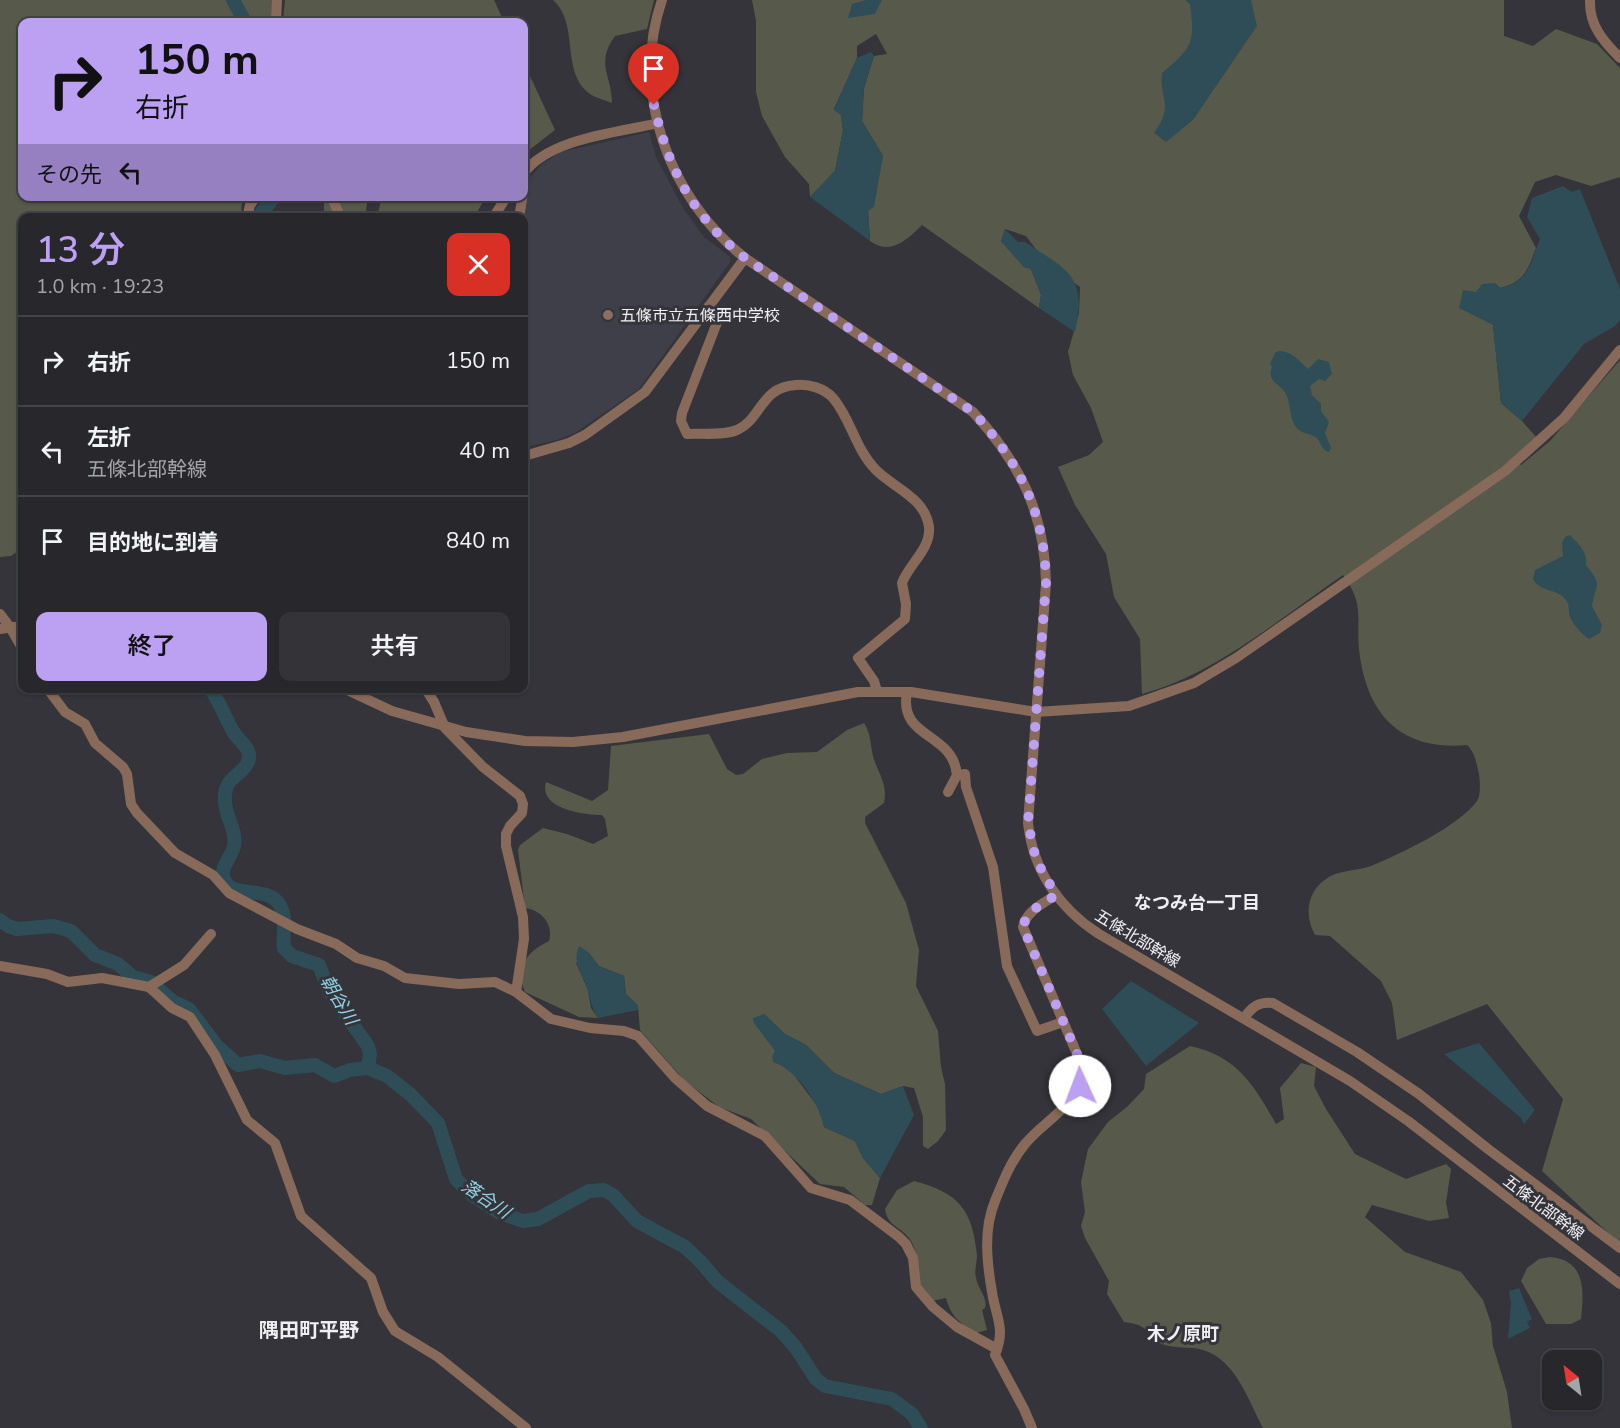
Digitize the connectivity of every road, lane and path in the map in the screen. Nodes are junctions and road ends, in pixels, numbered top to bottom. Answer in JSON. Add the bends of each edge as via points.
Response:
{"nodes":[{"id":1,"x":277,"y":0,"type":"edge"},
{"id":2,"x":662,"y":0,"type":"edge"},
{"id":3,"x":1590,"y":0,"type":"edge"},
{"id":4,"x":276,"y":18,"type":"edge"},
{"id":5,"x":1620,"y":58,"type":"edge"},
{"id":6,"x":658,"y":123,"type":"junction"},
{"id":7,"x":528,"y":169,"type":"edge"},
{"id":8,"x":745,"y":258,"type":"junction"},
{"id":9,"x":708,"y":307,"type":"junction"},
{"id":10,"x":1620,"y":350,"type":"edge"},
{"id":11,"x":528,"y":455,"type":"edge"},
{"id":12,"x":0,"y":614,"type":"edge"},
{"id":13,"x":5,"y":628,"type":"edge"},
{"id":14,"x":18,"y":643,"type":"edge"},
{"id":15,"x":877,"y":691,"type":"junction"},
{"id":16,"x":907,"y":692,"type":"junction"},
{"id":17,"x":51,"y":693,"type":"edge"},
{"id":18,"x":354,"y":693,"type":"edge"},
{"id":19,"x":428,"y":693,"type":"edge"},
{"id":20,"x":1036,"y":712,"type":"junction"},
{"id":21,"x":445,"y":728,"type":"junction"},
{"id":22,"x":961,"y":775,"type":"junction"},
{"id":23,"x":948,"y":792,"type":"dead end"},
{"id":24,"x":1056,"y":895,"type":"junction"},
{"id":25,"x":211,"y":934,"type":"dead end"},
{"id":26,"x":0,"y":966,"type":"edge"},
{"id":27,"x":154,"y":984,"type":"junction"},
{"id":28,"x":516,"y":992,"type":"junction"},
{"id":29,"x":1244,"y":1018,"type":"junction"},
{"id":30,"x":1063,"y":1022,"type":"junction"},
{"id":31,"x":1620,"y":1248,"type":"edge"},
{"id":32,"x":1620,"y":1284,"type":"edge"},
{"id":33,"x":996,"y":1352,"type":"junction"},
{"id":34,"x":526,"y":1428,"type":"edge"},
{"id":35,"x":1032,"y":1428,"type":"edge"}],
"edges":[{"from":1,"to":4,"type":"street"},
{"from":2,"to":6,"type":"street","name":"五條北部幹線","via":[[650,63]]},
{"from":3,"to":5,"type":"street","via":[[1589,16],[1605,43]]},
{"from":6,"to":7,"type":"street","via":[[553,149]]},
{"from":6,"to":8,"type":"street","name":"五條北部幹線","via":[[672,164],[695,207],[711,228]]},
{"from":8,"to":9,"type":"street"},
{"from":8,"to":20,"type":"street","name":"五條北部幹線","via":[[973,412],[1016,467],[1028,489],[1046,552]]},
{"from":9,"to":11,"type":"street","via":[[658,376],[634,401],[585,435]]},
{"from":9,"to":15,"type":"street","via":[[718,320],[682,413],[687,434],[728,433],[738,429],[768,395],[779,389],[804,385],[820,388],[841,410],[867,460],[890,483],[914,499],[927,517],[927,542],[902,583],[905,619],[858,658]]},
{"from":10,"to":20,"type":"street","via":[[1564,418],[1505,471],[1236,658],[1194,683],[1129,706]]},
{"from":12,"to":13,"type":"street"},
{"from":13,"to":14,"type":"street"},
{"from":15,"to":16,"type":"street"},
{"from":15,"to":21,"type":"street","via":[[836,695],[596,740],[525,741]]},
{"from":16,"to":20,"type":"street"},
{"from":16,"to":22,"type":"street","via":[[907,706],[917,729],[946,747]]},
{"from":17,"to":28,"type":"street","via":[[65,712],[86,724],[95,743],[123,767],[131,804],[168,846],[213,875],[229,893],[405,978],[459,984],[495,982]]},
{"from":18,"to":21,"type":"street","via":[[392,711]]},
{"from":19,"to":21,"type":"street"},
{"from":20,"to":24,"type":"street","name":"五條北部幹線","via":[[1029,836],[1042,874]]},
{"from":21,"to":28,"type":"street","via":[[483,767],[520,796],[523,804],[522,813],[510,826],[506,846],[523,917],[524,939]]},
{"from":22,"to":23,"type":"street"},
{"from":22,"to":30,"type":"street","via":[[993,867],[1012,978],[1037,1031]]},
{"from":24,"to":29,"type":"street","name":"五條北部幹線","via":[[1099,934]]},
{"from":24,"to":30,"type":"street","via":[[1032,911],[1023,927]]},
{"from":25,"to":27,"type":"street","via":[[191,959]]},
{"from":26,"to":27,"type":"street","via":[[68,981],[102,978]]},
{"from":27,"to":34,"type":"street","via":[[172,1008],[195,1023],[247,1120],[275,1143],[301,1216],[371,1278],[388,1323],[453,1368]]},
{"from":28,"to":33,"type":"street","via":[[551,1019],[638,1036],[675,1078],[707,1106],[765,1136],[811,1188],[850,1200],[899,1237],[913,1258],[916,1287],[957,1328]]},
{"from":29,"to":31,"type":"street","via":[[1257,1004],[1273,1003],[1357,1052],[1419,1094]]},
{"from":29,"to":32,"type":"street","name":"五條北部幹線","via":[[1392,1109]]},
{"from":30,"to":33,"type":"street","via":[[1080,1061],[1080,1086],[1068,1104],[1017,1155],[994,1203],[988,1226],[992,1293],[1001,1325]]},
{"from":33,"to":35,"type":"street"}]}
